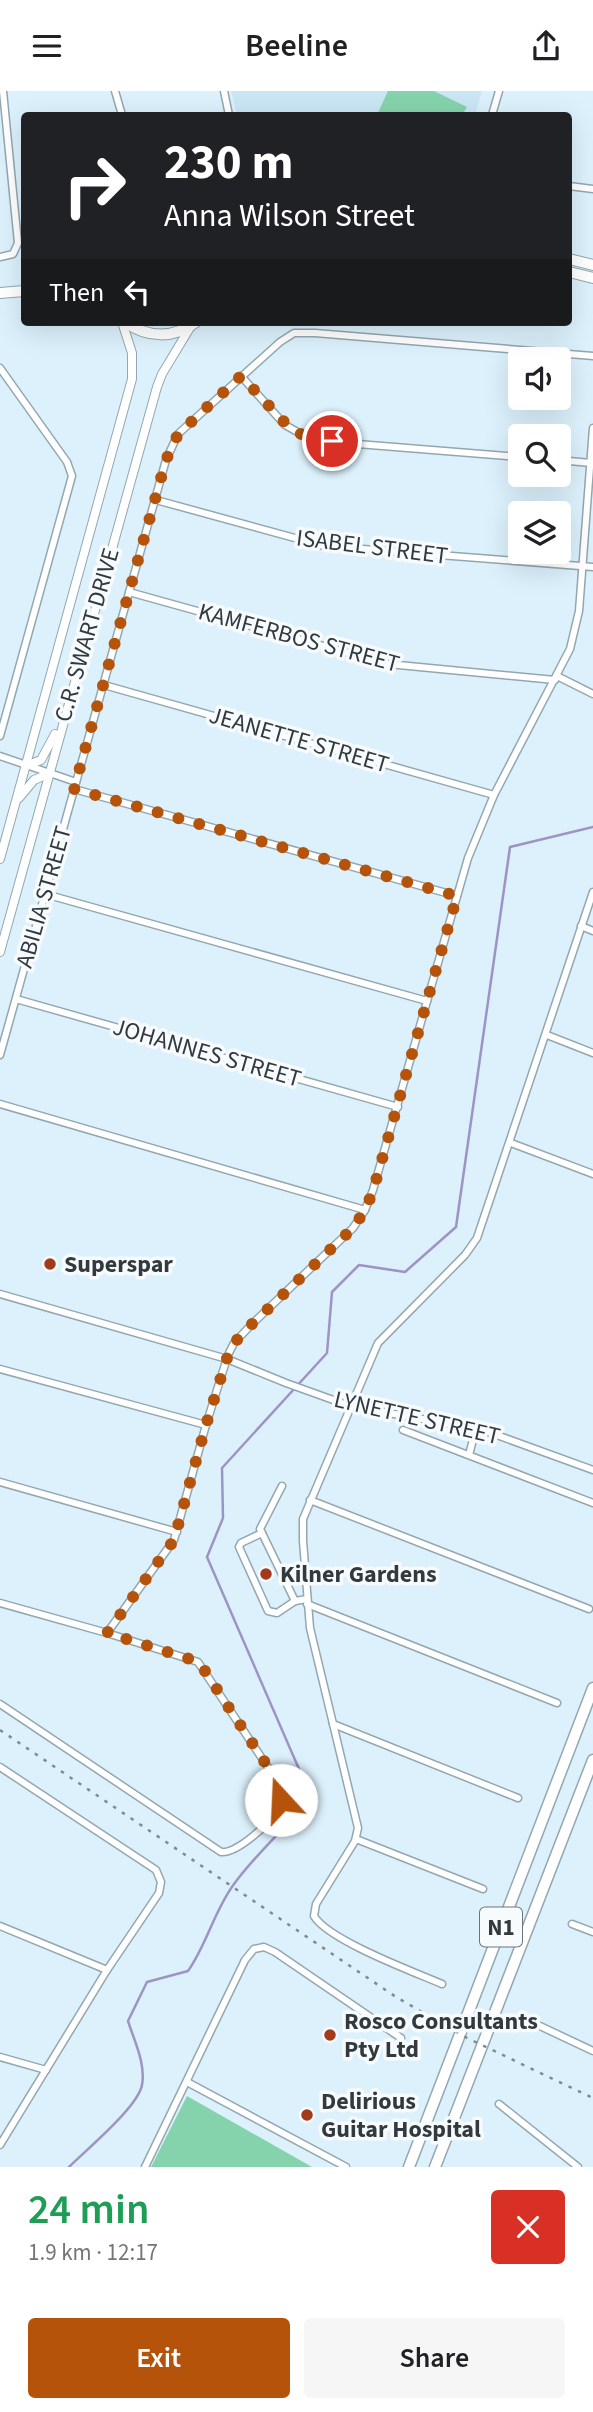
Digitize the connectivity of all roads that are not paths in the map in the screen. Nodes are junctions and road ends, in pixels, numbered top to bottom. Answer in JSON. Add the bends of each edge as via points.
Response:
{"nodes":[{"id":1,"x":4,"y":91,"type":"edge"},
{"id":2,"x":116,"y":91,"type":"edge"},
{"id":3,"x":224,"y":91,"type":"edge"},
{"id":4,"x":499,"y":91,"type":"edge"},
{"id":5,"x":121,"y":112,"type":"edge"},
{"id":6,"x":228,"y":112,"type":"edge"},
{"id":7,"x":493,"y":112,"type":"edge"},
{"id":8,"x":10,"y":153,"type":"junction"},
{"id":9,"x":0,"y":154,"type":"edge"},
{"id":10,"x":572,"y":186,"type":"edge"},
{"id":11,"x":593,"y":189,"type":"edge"},
{"id":12,"x":1,"y":257,"type":"edge"},
{"id":13,"x":572,"y":260,"type":"edge"},
{"id":14,"x":593,"y":265,"type":"edge"},
{"id":15,"x":572,"y":273,"type":"edge"},
{"id":16,"x":593,"y":278,"type":"edge"},
{"id":17,"x":21,"y":291,"type":"edge"},
{"id":18,"x":0,"y":293,"type":"edge"},
{"id":19,"x":125,"y":326,"type":"edge"},
{"id":20,"x":132,"y":326,"type":"edge"},
{"id":21,"x":189,"y":326,"type":"edge"},
{"id":22,"x":192,"y":326,"type":"edge"},
{"id":23,"x":593,"y":358,"type":"edge"},
{"id":24,"x":0,"y":369,"type":"edge"},
{"id":25,"x":241,"y":376,"type":"junction"},
{"id":26,"x":593,"y":428,"type":"edge"},
{"id":27,"x":508,"y":456,"type":"edge"},
{"id":28,"x":571,"y":461,"type":"edge"},
{"id":29,"x":592,"y":463,"type":"edge"},
{"id":30,"x":156,"y":500,"type":"junction"},
{"id":31,"x":582,"y":566,"type":"junction"},
{"id":32,"x":593,"y":568,"type":"edge"},
{"id":33,"x":129,"y":592,"type":"junction"},
{"id":34,"x":556,"y":678,"type":"junction"},
{"id":35,"x":104,"y":685,"type":"junction"},
{"id":36,"x":593,"y":694,"type":"edge"},
{"id":37,"x":62,"y":726,"type":"junction"},
{"id":38,"x":0,"y":736,"type":"edge"},
{"id":39,"x":0,"y":756,"type":"edge"},
{"id":40,"x":26,"y":766,"type":"junction"},
{"id":41,"x":48,"y":774,"type":"junction"},
{"id":42,"x":75,"y":786,"type":"junction"},
{"id":43,"x":494,"y":795,"type":"junction"},
{"id":44,"x":16,"y":801,"type":"junction"},
{"id":45,"x":0,"y":859,"type":"edge"},
{"id":46,"x":593,"y":892,"type":"edge"},
{"id":47,"x":45,"y":894,"type":"junction"},
{"id":48,"x":457,"y":896,"type":"junction"},
{"id":49,"x":581,"y":926,"type":"junction"},
{"id":50,"x":593,"y":931,"type":"edge"},
{"id":51,"x":0,"y":951,"type":"edge"},
{"id":52,"x":16,"y":999,"type":"junction"},
{"id":53,"x":427,"y":1001,"type":"junction"},
{"id":54,"x":547,"y":1035,"type":"junction"},
{"id":55,"x":593,"y":1053,"type":"edge"},
{"id":56,"x":0,"y":1055,"type":"edge"},
{"id":57,"x":0,"y":1104,"type":"edge"},
{"id":58,"x":398,"y":1107,"type":"junction"},
{"id":59,"x":511,"y":1143,"type":"junction"},
{"id":60,"x":593,"y":1174,"type":"edge"},
{"id":61,"x":365,"y":1210,"type":"junction"},
{"id":62,"x":0,"y":1294,"type":"edge"},
{"id":63,"x":228,"y":1359,"type":"junction"},
{"id":64,"x":0,"y":1369,"type":"edge"},
{"id":65,"x":349,"y":1406,"type":"junction"},
{"id":66,"x":206,"y":1425,"type":"junction"},
{"id":67,"x":476,"y":1428,"type":"junction"},
{"id":68,"x":403,"y":1430,"type":"dead end"},
{"id":69,"x":468,"y":1455,"type":"junction"},
{"id":70,"x":593,"y":1470,"type":"edge"},
{"id":71,"x":0,"y":1482,"type":"edge"},
{"id":72,"x":282,"y":1486,"type":"dead end"},
{"id":73,"x":310,"y":1500,"type":"junction"},
{"id":74,"x":593,"y":1503,"type":"edge"},
{"id":75,"x":177,"y":1532,"type":"junction"},
{"id":76,"x":262,"y":1533,"type":"junction"},
{"id":77,"x":295,"y":1601,"type":"junction"},
{"id":78,"x":307,"y":1602,"type":"junction"},
{"id":79,"x":0,"y":1603,"type":"edge"},
{"id":80,"x":589,"y":1609,"type":"dead end"},
{"id":81,"x":107,"y":1633,"type":"junction"},
{"id":82,"x":593,"y":1688,"type":"edge"},
{"id":83,"x":557,"y":1703,"type":"dead end"},
{"id":84,"x":0,"y":1704,"type":"edge"},
{"id":85,"x":333,"y":1724,"type":"junction"},
{"id":86,"x":593,"y":1760,"type":"edge"},
{"id":87,"x":0,"y":1767,"type":"edge"},
{"id":88,"x":517,"y":1798,"type":"dead end"},
{"id":89,"x":356,"y":1839,"type":"junction"},
{"id":90,"x":483,"y":1889,"type":"dead end"},
{"id":91,"x":572,"y":1924,"type":"dead end"},
{"id":92,"x":0,"y":1926,"type":"edge"},
{"id":93,"x":593,"y":1932,"type":"edge"},
{"id":94,"x":107,"y":1970,"type":"junction"},
{"id":95,"x":442,"y":1984,"type":"dead end"},
{"id":96,"x":540,"y":2026,"type":"dead end"},
{"id":97,"x":401,"y":2038,"type":"dead end"},
{"id":98,"x":593,"y":2051,"type":"edge"},
{"id":99,"x":0,"y":2057,"type":"edge"},
{"id":100,"x":47,"y":2070,"type":"junction"},
{"id":101,"x":187,"y":2082,"type":"junction"},
{"id":102,"x":499,"y":2104,"type":"dead end"},
{"id":103,"x":0,"y":2145,"type":"edge"},
{"id":104,"x":145,"y":2167,"type":"edge"},
{"id":105,"x":346,"y":2167,"type":"edge"},
{"id":106,"x":409,"y":2167,"type":"edge"},
{"id":107,"x":435,"y":2167,"type":"edge"},
{"id":108,"x":578,"y":2167,"type":"edge"}],
"edges":[{"from":1,"to":8,"type":"street"},
{"from":2,"to":5,"type":"street"},
{"from":3,"to":6,"type":"street"},
{"from":4,"to":7,"type":"street"},
{"from":8,"to":9,"type":"street"},
{"from":8,"to":12,"type":"street","via":[[18,243],[12,254]]},
{"from":10,"to":11,"type":"street"},
{"from":13,"to":14,"type":"main road"},
{"from":15,"to":16,"type":"main road"},
{"from":17,"to":18,"type":"main road"},
{"from":19,"to":40,"type":"main road","name":"C.R. SWART DRIVE","via":[[132,379]]},
{"from":20,"to":21,"type":"main road","via":[[161,335]]},
{"from":22,"to":37,"type":"main road","name":"C.R. SWART DRIVE","via":[[157,387]]},
{"from":23,"to":25,"type":"street","name":"ABILIA STREET","via":[[300,333],[285,338]]},
{"from":24,"to":38,"type":"street","via":[[62,455],[71,482]]},
{"from":25,"to":27,"type":"street","via":[[285,425],[306,436]]},
{"from":25,"to":30,"type":"street","name":"ABILIA STREET","via":[[175,437]]},
{"from":26,"to":29,"type":"street"},
{"from":28,"to":29,"type":"street"},
{"from":29,"to":31,"type":"street"},
{"from":30,"to":31,"type":"street","name":"ISABEL STREET","via":[[324,546]]},
{"from":30,"to":33,"type":"street","name":"ABILIA STREET"},
{"from":31,"to":32,"type":"street","name":"ISABEL STREET"},
{"from":31,"to":34,"type":"street","via":[[576,631]]},
{"from":33,"to":34,"type":"street","name":"KAMFERBOS STREET","via":[[388,664]]},
{"from":33,"to":35,"type":"street","name":"ABILIA STREET"},
{"from":34,"to":36,"type":"street","name":"KAMFERBOS STREET"},
{"from":34,"to":43,"type":"street"},
{"from":35,"to":42,"type":"street","name":"ABILIA STREET"},
{"from":35,"to":43,"type":"street","name":"JEANETTE STREET"},
{"from":37,"to":40,"type":"main road","via":[[41,761]]},
{"from":37,"to":41,"type":"main road","name":"C.R. SWART DRIVE"},
{"from":39,"to":40,"type":"street"},
{"from":40,"to":41,"type":"street"},
{"from":40,"to":44,"type":"main road","name":"C.R. SWART DRIVE"},
{"from":41,"to":42,"type":"street"},
{"from":41,"to":44,"type":"main road","via":[[34,780]]},
{"from":41,"to":51,"type":"main road","name":"C.R. SWART DRIVE"},
{"from":42,"to":47,"type":"street","name":"ABILIA STREET"},
{"from":42,"to":48,"type":"street"},
{"from":43,"to":48,"type":"street"},
{"from":44,"to":45,"type":"main road","name":"C.R. SWART DRIVE"},
{"from":46,"to":49,"type":"street"},
{"from":47,"to":52,"type":"street","name":"ABILIA STREET"},
{"from":47,"to":53,"type":"street"},
{"from":48,"to":53,"type":"street"},
{"from":49,"to":50,"type":"street"},
{"from":49,"to":54,"type":"street"},
{"from":52,"to":56,"type":"street","name":"ABILIA STREET"},
{"from":52,"to":58,"type":"street","name":"JOHANNES STREET"},
{"from":53,"to":58,"type":"street"},
{"from":54,"to":55,"type":"street"},
{"from":54,"to":59,"type":"street"},
{"from":57,"to":61,"type":"street"},
{"from":58,"to":61,"type":"street"},
{"from":59,"to":60,"type":"street"},
{"from":59,"to":65,"type":"street","via":[[471,1249],[381,1339]]},
{"from":61,"to":63,"type":"street","via":[[329,1252],[244,1331]]},
{"from":62,"to":63,"type":"street","name":"LYNETTE STREET"},
{"from":63,"to":65,"type":"street","name":"LYNETTE STREET"},
{"from":63,"to":66,"type":"street"},
{"from":64,"to":66,"type":"street"},
{"from":65,"to":67,"type":"street","name":"LYNETTE STREET"},
{"from":65,"to":73,"type":"street"},
{"from":66,"to":75,"type":"street"},
{"from":67,"to":69,"type":"street"},
{"from":67,"to":70,"type":"street","name":"LYNETTE STREET"},
{"from":68,"to":69,"type":"street"},
{"from":69,"to":74,"type":"street"},
{"from":71,"to":75,"type":"street"},
{"from":72,"to":76,"type":"street","via":[[261,1524]]},
{"from":73,"to":78,"type":"street","via":[[302,1529]]},
{"from":73,"to":80,"type":"street"},
{"from":75,"to":81,"type":"street"},
{"from":76,"to":77,"type":"street"},
{"from":76,"to":77,"type":"street","via":[[239,1548],[268,1611],[277,1613]]},
{"from":77,"to":78,"type":"street"},
{"from":78,"to":83,"type":"street"},
{"from":78,"to":85,"type":"street"},
{"from":79,"to":81,"type":"street"},
{"from":81,"to":84,"type":"street","via":[[201,1665],[279,1784],[281,1800],[274,1816],[239,1848],[221,1852]]},
{"from":82,"to":106,"type":"highway","number":"N1"},
{"from":85,"to":88,"type":"street"},
{"from":85,"to":89,"type":"street","via":[[356,1815]]},
{"from":86,"to":107,"type":"highway","number":"N1"},
{"from":87,"to":94,"type":"street","via":[[156,1870],[161,1889]]},
{"from":89,"to":90,"type":"street"},
{"from":89,"to":95,"type":"street","via":[[314,1907],[316,1919],[376,1955]]},
{"from":91,"to":93,"type":"street"},
{"from":92,"to":94,"type":"street"},
{"from":94,"to":100,"type":"street"},
{"from":96,"to":98,"type":"street"},
{"from":97,"to":101,"type":"street","via":[[275,1952],[254,1949]]},
{"from":99,"to":100,"type":"street"},
{"from":100,"to":103,"type":"street"},
{"from":101,"to":104,"type":"street"},
{"from":101,"to":105,"type":"street"},
{"from":102,"to":108,"type":"street"}]}
